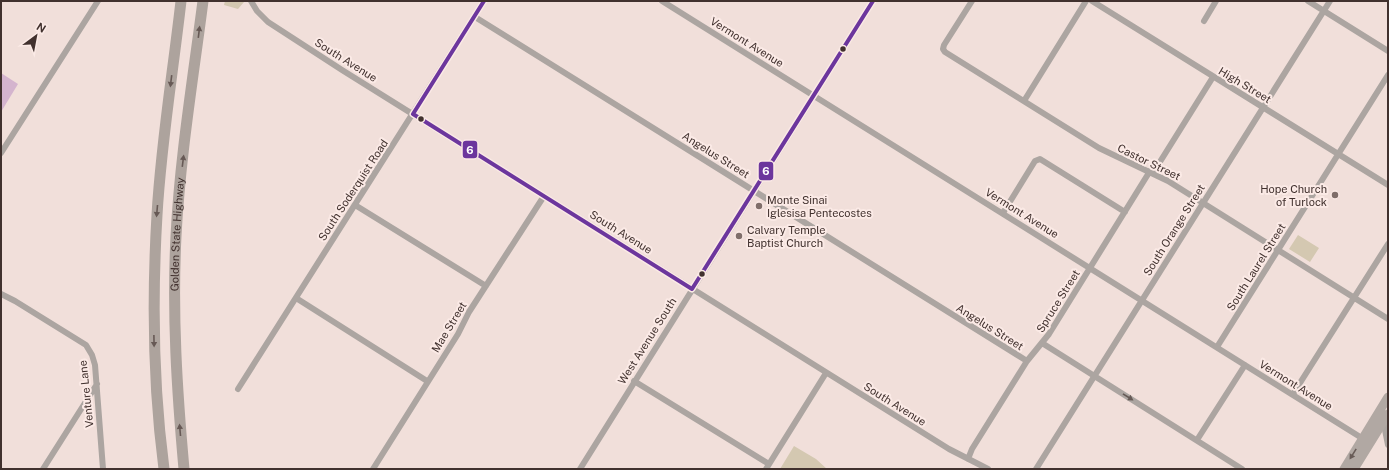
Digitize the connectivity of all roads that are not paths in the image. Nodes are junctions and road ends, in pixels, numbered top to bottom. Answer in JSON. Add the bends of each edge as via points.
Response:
{"nodes":[{"id":1,"x":98,"y":1,"type":"edge"},
{"id":2,"x":181,"y":1,"type":"edge"},
{"id":3,"x":203,"y":1,"type":"edge"},
{"id":4,"x":251,"y":1,"type":"edge"},
{"id":5,"x":484,"y":1,"type":"edge"},
{"id":6,"x":662,"y":1,"type":"edge"},
{"id":7,"x":873,"y":1,"type":"edge"},
{"id":8,"x":972,"y":1,"type":"edge"},
{"id":9,"x":1086,"y":1,"type":"edge"},
{"id":10,"x":1092,"y":1,"type":"edge"},
{"id":11,"x":1216,"y":1,"type":"edge"},
{"id":12,"x":1308,"y":1,"type":"edge"},
{"id":13,"x":1330,"y":1,"type":"edge"},
{"id":14,"x":1324,"y":11,"type":"junction"},
{"id":15,"x":475,"y":16,"type":"junction"},
{"id":16,"x":1204,"y":21,"type":"dead end"},
{"id":17,"x":1388,"y":51,"type":"edge"},
{"id":18,"x":1388,"y":75,"type":"edge"},
{"id":19,"x":1213,"y":77,"type":"junction"},
{"id":20,"x":814,"y":95,"type":"junction"},
{"id":21,"x":1024,"y":101,"type":"junction"},
{"id":22,"x":1263,"y":107,"type":"junction"},
{"id":23,"x":413,"y":114,"type":"junction"},
{"id":24,"x":1,"y":153,"type":"edge"},
{"id":25,"x":1338,"y":154,"type":"junction"},
{"id":26,"x":1152,"y":172,"type":"junction"},
{"id":27,"x":1388,"y":185,"type":"edge"},
{"id":28,"x":754,"y":191,"type":"junction"},
{"id":29,"x":544,"y":196,"type":"junction"},
{"id":30,"x":1203,"y":203,"type":"junction"},
{"id":31,"x":355,"y":205,"type":"junction"},
{"id":32,"x":1125,"y":212,"type":"junction"},
{"id":33,"x":1003,"y":213,"type":"junction"},
{"id":34,"x":1388,"y":244,"type":"edge"},
{"id":35,"x":1278,"y":250,"type":"junction"},
{"id":36,"x":1090,"y":268,"type":"junction"},
{"id":37,"x":486,"y":286,"type":"junction"},
{"id":38,"x":692,"y":288,"type":"junction"},
{"id":39,"x":1,"y":294,"type":"edge"},
{"id":40,"x":1354,"y":297,"type":"junction"},
{"id":41,"x":296,"y":298,"type":"junction"},
{"id":42,"x":1142,"y":300,"type":"junction"},
{"id":43,"x":1388,"y":319,"type":"edge"},
{"id":44,"x":1042,"y":343,"type":"junction"},
{"id":45,"x":1217,"y":347,"type":"junction"},
{"id":46,"x":1027,"y":361,"type":"junction"},
{"id":47,"x":1245,"y":365,"type":"junction"},
{"id":48,"x":826,"y":373,"type":"junction"},
{"id":49,"x":1095,"y":376,"type":"junction"},
{"id":50,"x":427,"y":381,"type":"junction"},
{"id":51,"x":634,"y":381,"type":"junction"},
{"id":52,"x":97,"y":384,"type":"junction"},
{"id":53,"x":238,"y":389,"type":"dead end"},
{"id":54,"x":1293,"y":394,"type":"junction"},
{"id":55,"x":1388,"y":397,"type":"edge"},
{"id":56,"x":1384,"y":414,"type":"edge"},
{"id":57,"x":1197,"y":440,"type":"junction"},
{"id":58,"x":1367,"y":441,"type":"junction"},
{"id":59,"x":1388,"y":445,"type":"edge"},
{"id":60,"x":968,"y":459,"type":"junction"},
{"id":61,"x":767,"y":467,"type":"edge"},
{"id":62,"x":43,"y":469,"type":"edge"},
{"id":63,"x":103,"y":469,"type":"edge"},
{"id":64,"x":164,"y":469,"type":"edge"},
{"id":65,"x":184,"y":469,"type":"edge"},
{"id":66,"x":373,"y":469,"type":"edge"},
{"id":67,"x":580,"y":469,"type":"edge"},
{"id":68,"x":988,"y":469,"type":"edge"},
{"id":69,"x":1036,"y":469,"type":"edge"},
{"id":70,"x":1242,"y":469,"type":"edge"},
{"id":71,"x":1344,"y":469,"type":"edge"},
{"id":72,"x":1354,"y":469,"type":"edge"}],
"edges":[{"from":1,"to":24,"type":"street"},
{"from":2,"to":64,"type":"highway","name":"Golden State Highway","one_way":true,"via":[[161,169],[155,258],[155,361]]},
{"from":65,"to":3,"type":"highway","name":"Golden State Highway","one_way":true,"via":[[174,323],[176,243],[181,170]]},
{"from":4,"to":23,"type":"street","name":"South Avenue","via":[[272,25]]},
{"from":5,"to":15,"type":"street","name":"South Soderquist Road"},
{"from":6,"to":20,"type":"street","name":"Vermont Avenue"},
{"from":7,"to":20,"type":"street","name":"West Avenue South"},
{"from":8,"to":21,"type":"street","name":"Castor Street","via":[[943,49]]},
{"from":9,"to":21,"type":"street"},
{"from":10,"to":19,"type":"street","name":"High Street"},
{"from":11,"to":16,"type":"street"},
{"from":12,"to":14,"type":"street"},
{"from":13,"to":14,"type":"street","name":"South Orange Street"},
{"from":14,"to":17,"type":"street"},
{"from":14,"to":22,"type":"street","name":"South Orange Street"},
{"from":15,"to":23,"type":"street","name":"South Soderquist Road"},
{"from":15,"to":28,"type":"street","name":"Angelus Street"},
{"from":18,"to":25,"type":"street","name":"South Laurel Street"},
{"from":19,"to":22,"type":"street","name":"High Street"},
{"from":19,"to":26,"type":"street","name":"Spruce Street"},
{"from":20,"to":28,"type":"street","name":"West Avenue South"},
{"from":20,"to":33,"type":"street","name":"Vermont Avenue"},
{"from":21,"to":26,"type":"street","name":"Castor Street","via":[[1102,150]]},
{"from":22,"to":25,"type":"street","name":"High Street"},
{"from":22,"to":30,"type":"street","name":"South Orange Street"},
{"from":23,"to":29,"type":"street","name":"South Avenue"},
{"from":23,"to":31,"type":"street","name":"South Soderquist Road"},
{"from":25,"to":27,"type":"street","name":"High Street"},
{"from":25,"to":35,"type":"street","name":"South Laurel Street"},
{"from":26,"to":30,"type":"street","name":"Castor Street"},
{"from":26,"to":32,"type":"street","name":"Spruce Street"},
{"from":28,"to":38,"type":"street","name":"West Avenue South"},
{"from":28,"to":46,"type":"street","name":"Angelus Street"},
{"from":29,"to":37,"type":"street","name":"Mae Street"},
{"from":29,"to":38,"type":"street","name":"South Avenue"},
{"from":30,"to":35,"type":"street","name":"Castor Street"},
{"from":30,"to":42,"type":"street","name":"South Orange Street"},
{"from":31,"to":37,"type":"street"},
{"from":31,"to":41,"type":"street","name":"South Soderquist Road"},
{"from":32,"to":33,"type":"street","via":[[1042,159],[1038,159]]},
{"from":32,"to":36,"type":"street","name":"Spruce Street"},
{"from":33,"to":36,"type":"street","name":"Vermont Avenue"},
{"from":34,"to":40,"type":"street"},
{"from":35,"to":40,"type":"street","name":"Castor Street"},
{"from":35,"to":45,"type":"street","name":"South Laurel Street"},
{"from":36,"to":42,"type":"street","name":"Vermont Avenue"},
{"from":36,"to":44,"type":"street","name":"Spruce Street"},
{"from":37,"to":50,"type":"street","name":"Mae Street"},
{"from":38,"to":48,"type":"street","name":"South Avenue"},
{"from":38,"to":51,"type":"street","name":"West Avenue South"},
{"from":39,"to":52,"type":"street","name":"Venture Lane","via":[[86,345],[95,365]]},
{"from":40,"to":43,"type":"street","name":"Castor Street"},
{"from":40,"to":54,"type":"street"},
{"from":41,"to":50,"type":"street"},
{"from":41,"to":53,"type":"street","name":"South Soderquist Road"},
{"from":42,"to":45,"type":"street","name":"Vermont Avenue"},
{"from":42,"to":49,"type":"street","name":"South Orange Street"},
{"from":44,"to":46,"type":"street","name":"Spruce Street"},
{"from":44,"to":49,"type":"street","name":"Angelus Street"},
{"from":45,"to":47,"type":"street","name":"Vermont Avenue"},
{"from":46,"to":60,"type":"street","name":"Spruce Street"},
{"from":47,"to":54,"type":"street","name":"Vermont Avenue"},
{"from":47,"to":57,"type":"street"},
{"from":48,"to":60,"type":"street","name":"South Avenue"},
{"from":48,"to":61,"type":"street"},
{"from":49,"to":57,"type":"street","name":"Angelus Street","one_way":true},
{"from":49,"to":69,"type":"street","name":"South Orange Street"},
{"from":50,"to":66,"type":"street","name":"Mae Street"},
{"from":51,"to":61,"type":"street"},
{"from":51,"to":67,"type":"street","name":"West Avenue South"},
{"from":52,"to":62,"type":"street"},
{"from":52,"to":63,"type":"street","name":"Venture Lane"},
{"from":54,"to":58,"type":"street","name":"Vermont Avenue"},
{"from":55,"to":56,"type":"main road"},
{"from":56,"to":58,"type":"main road"},
{"from":56,"to":58,"type":"main road"},
{"from":56,"to":59,"type":"street"},
{"from":57,"to":70,"type":"street","name":"Angelus Street"},
{"from":58,"to":71,"type":"main road","one_way":true},
{"from":58,"to":72,"type":"main road"},
{"from":60,"to":68,"type":"street","name":"South Avenue"}]}
